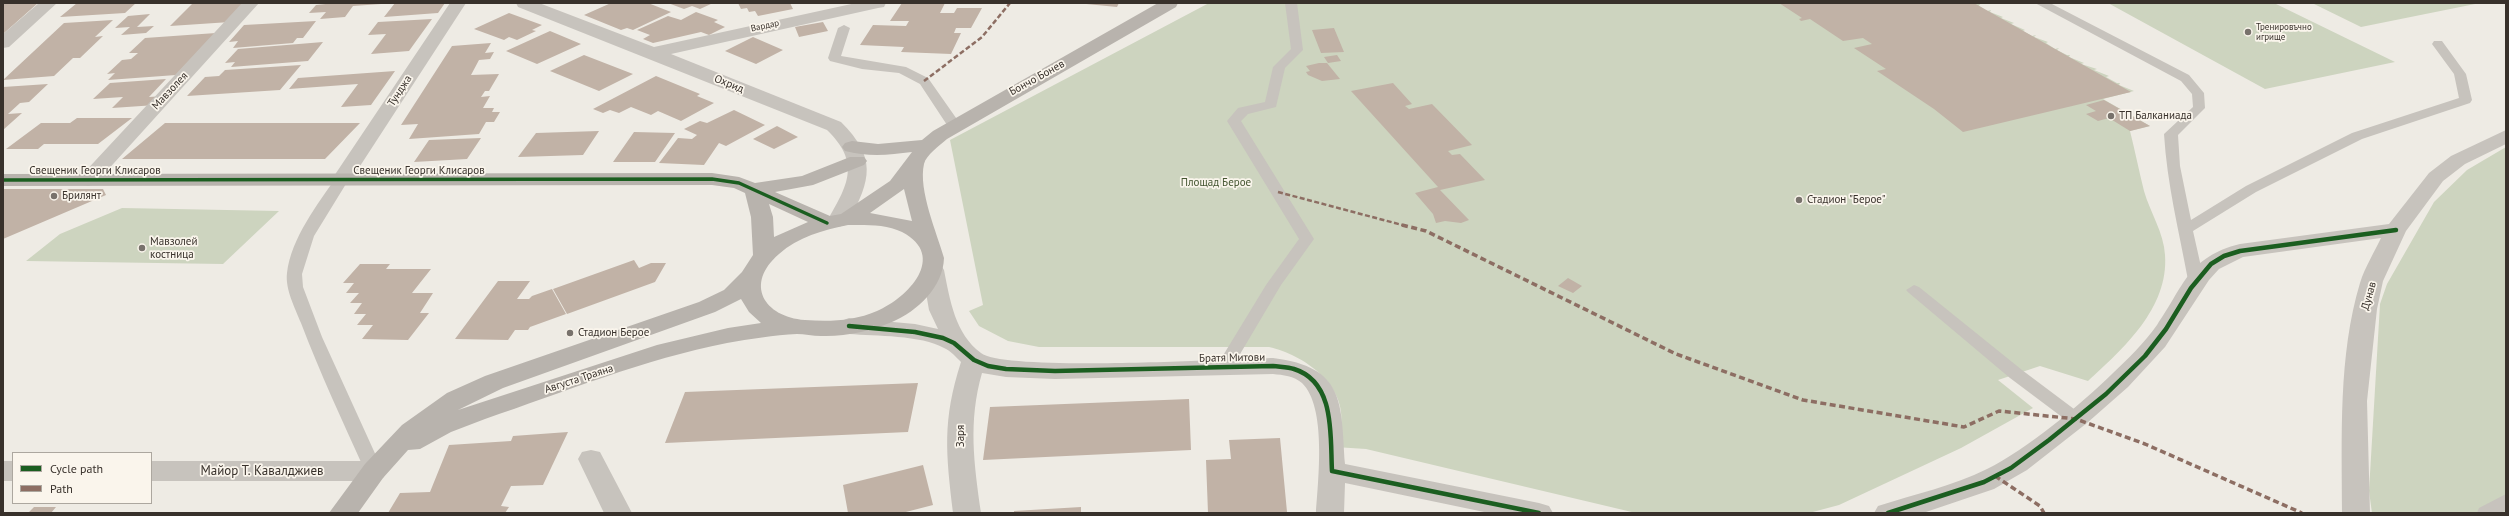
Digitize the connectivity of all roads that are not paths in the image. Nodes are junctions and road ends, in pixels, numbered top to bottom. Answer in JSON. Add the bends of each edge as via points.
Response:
{"nodes":[{"id":1,"x":49,"y":3,"type":"edge"},
{"id":2,"x":251,"y":3,"type":"edge"},
{"id":3,"x":458,"y":3,"type":"edge"},
{"id":4,"x":524,"y":3,"type":"edge"},
{"id":5,"x":878,"y":3,"type":"edge"},
{"id":6,"x":1170,"y":3,"type":"edge"},
{"id":7,"x":1291,"y":3,"type":"edge"},
{"id":8,"x":2041,"y":3,"type":"edge"},
{"id":9,"x":844,"y":28,"type":"dead end"},
{"id":10,"x":3,"y":43,"type":"edge"},
{"id":11,"x":2438,"y":44,"type":"dead end"},
{"id":12,"x":653,"y":53,"type":"junction"},
{"id":13,"x":954,"y":125,"type":"junction"},
{"id":14,"x":2506,"y":136,"type":"edge"},
{"id":15,"x":928,"y":145,"type":"junction"},
{"id":16,"x":855,"y":154,"type":"junction"},
{"id":17,"x":914,"y":164,"type":"junction"},
{"id":18,"x":3,"y":180,"type":"edge"},
{"id":19,"x":88,"y":180,"type":"junction"},
{"id":20,"x":342,"y":180,"type":"junction"},
{"id":21,"x":754,"y":189,"type":"junction"},
{"id":22,"x":838,"y":221,"type":"junction"},
{"id":23,"x":2184,"y":230,"type":"junction"},
{"id":24,"x":2396,"y":230,"type":"junction"},
{"id":25,"x":928,"y":243,"type":"junction"},
{"id":26,"x":764,"y":256,"type":"junction"},
{"id":27,"x":933,"y":270,"type":"junction"},
{"id":28,"x":750,"y":276,"type":"junction"},
{"id":29,"x":2196,"y":280,"type":"junction"},
{"id":30,"x":1914,"y":290,"type":"dead end"},
{"id":31,"x":849,"y":326,"type":"junction"},
{"id":32,"x":800,"y":328,"type":"junction"},
{"id":33,"x":965,"y":353,"type":"junction"},
{"id":34,"x":1224,"y":367,"type":"junction"},
{"id":35,"x":2076,"y":419,"type":"junction"},
{"id":36,"x":591,"y":459,"type":"dead end"},
{"id":37,"x":374,"y":470,"type":"junction"},
{"id":38,"x":152,"y":471,"type":"edge"},
{"id":39,"x":1332,"y":471,"type":"junction"},
{"id":40,"x":2506,"y":502,"type":"edge"},
{"id":41,"x":343,"y":513,"type":"edge"},
{"id":42,"x":618,"y":513,"type":"edge"},
{"id":43,"x":967,"y":513,"type":"edge"},
{"id":44,"x":1330,"y":513,"type":"edge"},
{"id":45,"x":1539,"y":513,"type":"edge"},
{"id":46,"x":1888,"y":513,"type":"edge"},
{"id":47,"x":2356,"y":513,"type":"edge"},
{"id":48,"x":2486,"y":513,"type":"edge"}],
"edges":[{"from":1,"to":10,"type":"street"},
{"from":2,"to":19,"type":"street","name":"Мавзолея"},
{"from":3,"to":20,"type":"street","name":"Тунджа"},
{"from":4,"to":12,"type":"street","name":"Охрид"},
{"from":5,"to":12,"type":"street","name":"Вардар"},
{"from":6,"to":13,"type":"street","name":"Бончо Бонев"},
{"from":7,"to":34,"type":"lane","via":[[1297,50],[1280,67],[1271,104],[1243,111],[1234,121],[1307,240],[1276,280]]},
{"from":8,"to":23,"type":"lane","via":[[2185,78],[2198,93],[2199,108],[2171,134],[2173,166]]},
{"from":9,"to":13,"type":"lane","via":[[834,58],[862,65],[902,70],[924,82]]},
{"from":11,"to":23,"type":"lane","via":[[2460,74],[2466,100],[2357,136],[2251,189]]},
{"from":12,"to":16,"type":"street","name":"Охрид","via":[[834,126],[850,140]]},
{"from":13,"to":15,"type":"street","name":"Бончо Бонев"},
{"from":14,"to":24,"type":"street","name":"Дунав","via":[[2472,152],[2436,177]]},
{"from":15,"to":16,"type":"street"},
{"from":15,"to":17,"type":"street","name":"Бончо Бонев"},
{"from":16,"to":21,"type":"street","via":[[806,182]]},
{"from":16,"to":22,"type":"street","via":[[858,178],[853,195]]},
{"from":17,"to":22,"type":"street","name":"Бончо Бонев","via":[[897,185]]},
{"from":17,"to":25,"type":"street","via":[[914,188]]},
{"from":18,"to":19,"type":"street","name":"Свещеник Георги Клисаров"},
{"from":19,"to":20,"type":"street","name":"Свещеник Георги Клисаров"},
{"from":20,"to":21,"type":"street","name":"Свещеник Георги Клисаров","via":[[712,179],[727,180]]},
{"from":20,"to":37,"type":"lane","via":[[301,245],[293,276],[302,306]]},
{"from":21,"to":22,"type":"street","name":"Свещеник Георги Клисаров"},
{"from":21,"to":26,"type":"street","via":[[762,217]]},
{"from":22,"to":25,"type":"street","via":[[882,220],[897,223],[915,231]]},
{"from":22,"to":26,"type":"street","name":"Августа Траяна","via":[[791,236]]},
{"from":23,"to":29,"type":"lane"},
{"from":24,"to":29,"type":"street","via":[[2230,253],[2215,260]]},
{"from":24,"to":47,"type":"street","name":"Дунав","via":[[2372,281],[2364,309],[2354,401]]},
{"from":25,"to":27,"type":"street","via":[[934,256]]},
{"from":26,"to":28,"type":"street","name":"Августа Траяна"},
{"from":27,"to":31,"type":"street","via":[[922,289],[902,306],[875,319]]},
{"from":27,"to":33,"type":"street","via":[[941,310]]},
{"from":28,"to":32,"type":"street","via":[[749,293],[758,308],[775,320]]},
{"from":28,"to":37,"type":"street","name":"Августа Траяна","via":[[732,295],[707,307],[466,394],[411,431]]},
{"from":29,"to":35,"type":"street","via":[[2154,346],[2123,378]]},
{"from":30,"to":35,"type":"lane","via":[[2016,374]]},
{"from":31,"to":32,"type":"street"},
{"from":31,"to":33,"type":"street","name":"Братя Митови","via":[[920,333],[943,338]]},
{"from":32,"to":37,"type":"street","name":"Августа Траяна","via":[[752,332],[693,343],[475,414],[415,440]]},
{"from":33,"to":34,"type":"street","name":"Братя Митови","via":[[993,367],[1014,370]]},
{"from":33,"to":43,"type":"street","name":"Заря","via":[[960,449]]},
{"from":34,"to":39,"type":"street","name":"Братя Митови","via":[[1285,367],[1303,371],[1314,378],[1322,387],[1326,400]]},
{"from":35,"to":46,"type":"street","via":[[2019,462],[1995,476],[1964,489]]},
{"from":36,"to":42,"type":"street"},
{"from":37,"to":38,"type":"street","name":"Майор Т. Кавалджиев"},
{"from":37,"to":41,"type":"street","name":"Августа Траяна"},
{"from":39,"to":44,"type":"street","name":"Братя Митови"},
{"from":39,"to":45,"type":"street"},
{"from":40,"to":48,"type":"lane"}]}
